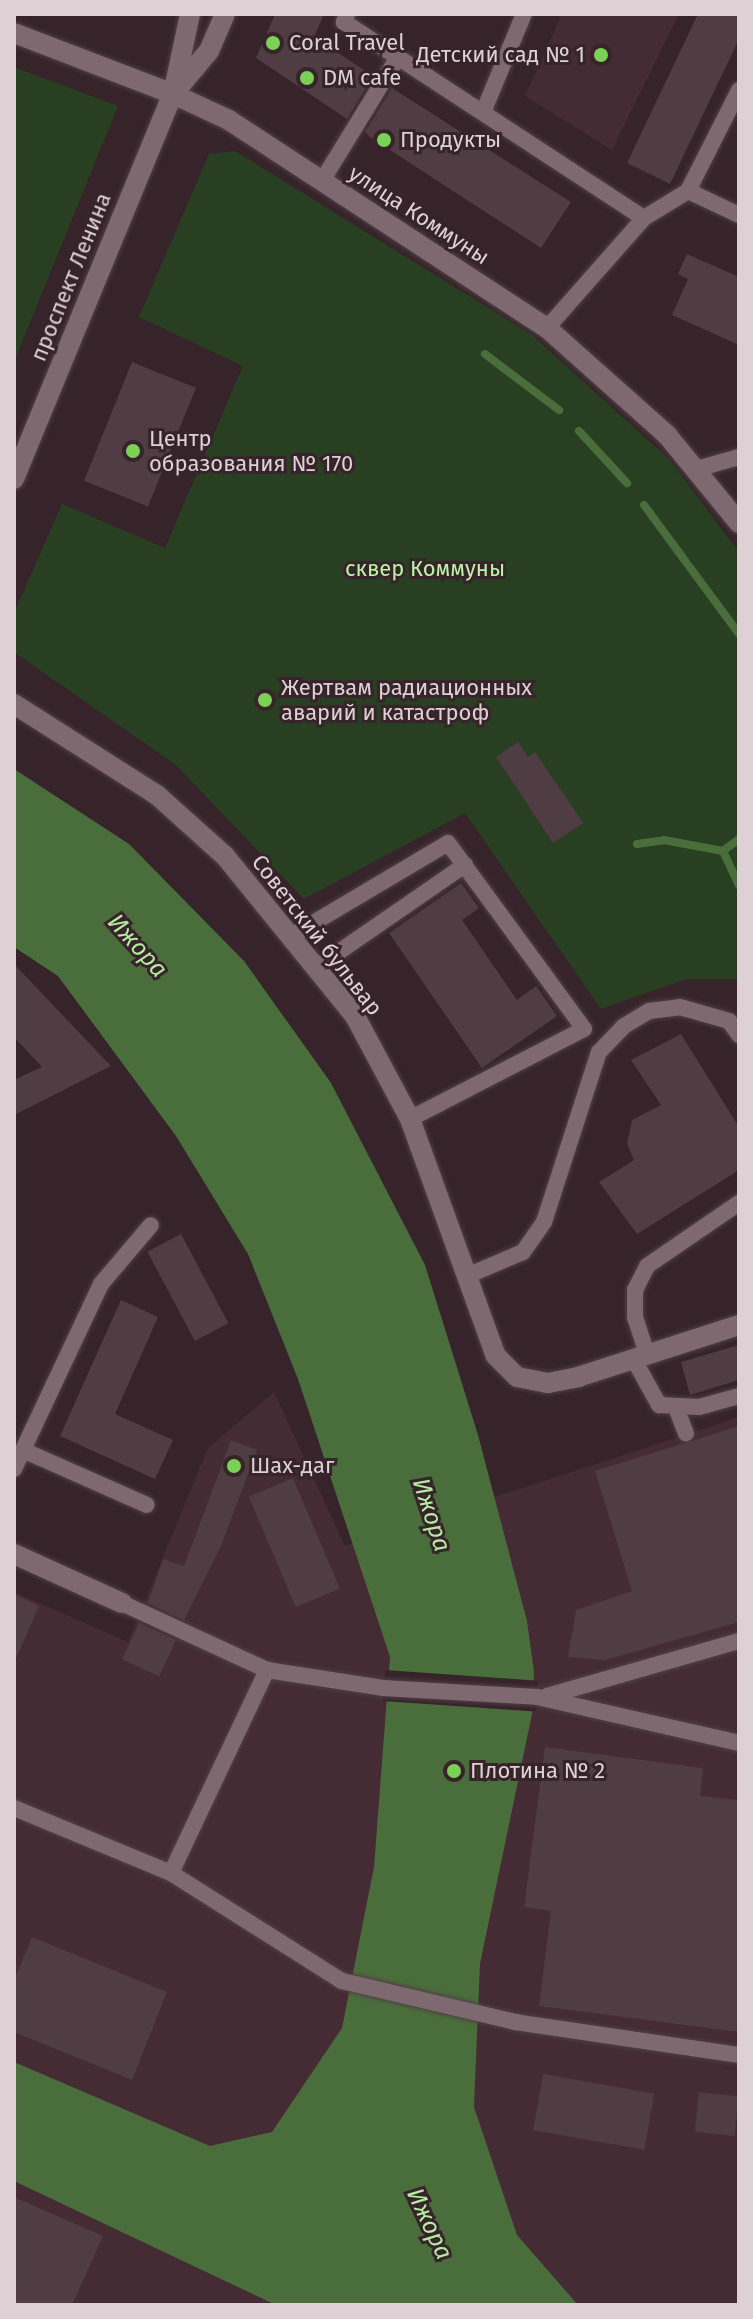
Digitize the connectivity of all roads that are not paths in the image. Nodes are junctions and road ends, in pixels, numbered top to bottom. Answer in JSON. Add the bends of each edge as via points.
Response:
{"nodes":[{"id":1,"x":190,"y":14,"type":"edge"},
{"id":2,"x":225,"y":14,"type":"edge"},
{"id":3,"x":347,"y":14,"type":"edge"},
{"id":4,"x":524,"y":14,"type":"edge"},
{"id":5,"x":14,"y":33,"type":"edge"},
{"id":6,"x":398,"y":57,"type":"junction"},
{"id":7,"x":739,"y":90,"type":"edge"},
{"id":8,"x":173,"y":94,"type":"junction"},
{"id":9,"x":484,"y":110,"type":"junction"},
{"id":10,"x":322,"y":181,"type":"junction"},
{"id":11,"x":688,"y":191,"type":"junction"},
{"id":12,"x":739,"y":215,"type":"edge"},
{"id":13,"x":644,"y":218,"type":"junction"},
{"id":14,"x":547,"y":328,"type":"junction"},
{"id":15,"x":739,"y":457,"type":"edge"},
{"id":16,"x":700,"y":468,"type":"junction"},
{"id":17,"x":14,"y":479,"type":"edge"},
{"id":18,"x":739,"y":523,"type":"edge"},
{"id":19,"x":14,"y":704,"type":"edge"},
{"id":20,"x":465,"y":865,"type":"junction"},
{"id":21,"x":293,"y":935,"type":"junction"},
{"id":22,"x":317,"y":967,"type":"junction"},
{"id":23,"x":739,"y":1035,"type":"edge"},
{"id":24,"x":410,"y":1119,"type":"junction"},
{"id":25,"x":739,"y":1203,"type":"edge"},
{"id":26,"x":151,"y":1225,"type":"dead end"},
{"id":27,"x":469,"y":1275,"type":"junction"},
{"id":28,"x":739,"y":1325,"type":"edge"},
{"id":29,"x":640,"y":1356,"type":"junction"},
{"id":30,"x":739,"y":1396,"type":"edge"},
{"id":31,"x":677,"y":1410,"type":"junction"},
{"id":32,"x":686,"y":1433,"type":"dead end"},
{"id":33,"x":25,"y":1451,"type":"junction"},
{"id":34,"x":14,"y":1469,"type":"edge"},
{"id":35,"x":147,"y":1505,"type":"dead end"},
{"id":36,"x":14,"y":1554,"type":"edge"},
{"id":37,"x":122,"y":1603,"type":"joint"},
{"id":38,"x":739,"y":1641,"type":"edge"},
{"id":39,"x":267,"y":1670,"type":"junction"},
{"id":40,"x":537,"y":1697,"type":"junction"},
{"id":41,"x":739,"y":1743,"type":"edge"},
{"id":42,"x":14,"y":1808,"type":"edge"},
{"id":43,"x":171,"y":1873,"type":"junction"},
{"id":44,"x":739,"y":2055,"type":"edge"}],
"edges":[{"from":1,"to":8,"type":"street","name":"проспект Ленина"},
{"from":2,"to":8,"type":"street","name":"проспект Ленина","via":[[209,51]]},
{"from":3,"to":6,"type":"lane","via":[[344,22]]},
{"from":4,"to":9,"type":"lane"},
{"from":5,"to":8,"type":"street","name":"улица Коммуны"},
{"from":6,"to":9,"type":"lane"},
{"from":6,"to":10,"type":"lane"},
{"from":7,"to":11,"type":"lane"},
{"from":8,"to":10,"type":"street","name":"улица Коммуны","via":[[229,120]]},
{"from":8,"to":17,"type":"street","name":"проспект Ленина"},
{"from":9,"to":13,"type":"lane"},
{"from":10,"to":14,"type":"street","name":"улица Коммуны"},
{"from":11,"to":12,"type":"lane"},
{"from":11,"to":13,"type":"lane"},
{"from":13,"to":14,"type":"lane"},
{"from":14,"to":16,"type":"street","name":"улица Коммуны"},
{"from":15,"to":16,"type":"lane"},
{"from":16,"to":18,"type":"street","name":"улица Коммуны"},
{"from":19,"to":21,"type":"street","name":"Советский бульвар","via":[[157,795],[225,856]]},
{"from":20,"to":21,"type":"lane","via":[[448,843]]},
{"from":20,"to":22,"type":"lane"},
{"from":20,"to":24,"type":"lane","via":[[584,1029]]},
{"from":21,"to":22,"type":"street","name":"Советский бульвар"},
{"from":22,"to":24,"type":"street","name":"Советский бульвар","via":[[355,1016]]},
{"from":23,"to":27,"type":"lane","via":[[729,1021],[680,1007],[649,1011],[624,1026],[599,1052],[544,1222],[523,1252]]},
{"from":24,"to":27,"type":"street","name":"Советский бульвар"},
{"from":25,"to":29,"type":"lane","via":[[647,1266],[635,1290]]},
{"from":26,"to":33,"type":"lane","via":[[101,1284]]},
{"from":27,"to":29,"type":"street","name":"Советский бульвар","via":[[496,1356],[517,1377],[548,1383]]},
{"from":28,"to":29,"type":"street","name":"Советский бульвар"},
{"from":29,"to":31,"type":"lane","via":[[648,1396]]},
{"from":30,"to":31,"type":"lane"},
{"from":31,"to":32,"type":"lane"},
{"from":33,"to":34,"type":"lane"},
{"from":33,"to":35,"type":"lane"},
{"from":36,"to":37,"type":"street"},
{"from":37,"to":39,"type":"lane"},
{"from":38,"to":40,"type":"lane","via":[[590,1688]]},
{"from":39,"to":40,"type":"lane","via":[[383,1688]]},
{"from":39,"to":43,"type":"lane"},
{"from":40,"to":41,"type":"lane"},
{"from":42,"to":43,"type":"lane"},
{"from":43,"to":44,"type":"lane","via":[[342,1981],[495,2016]]}]}
